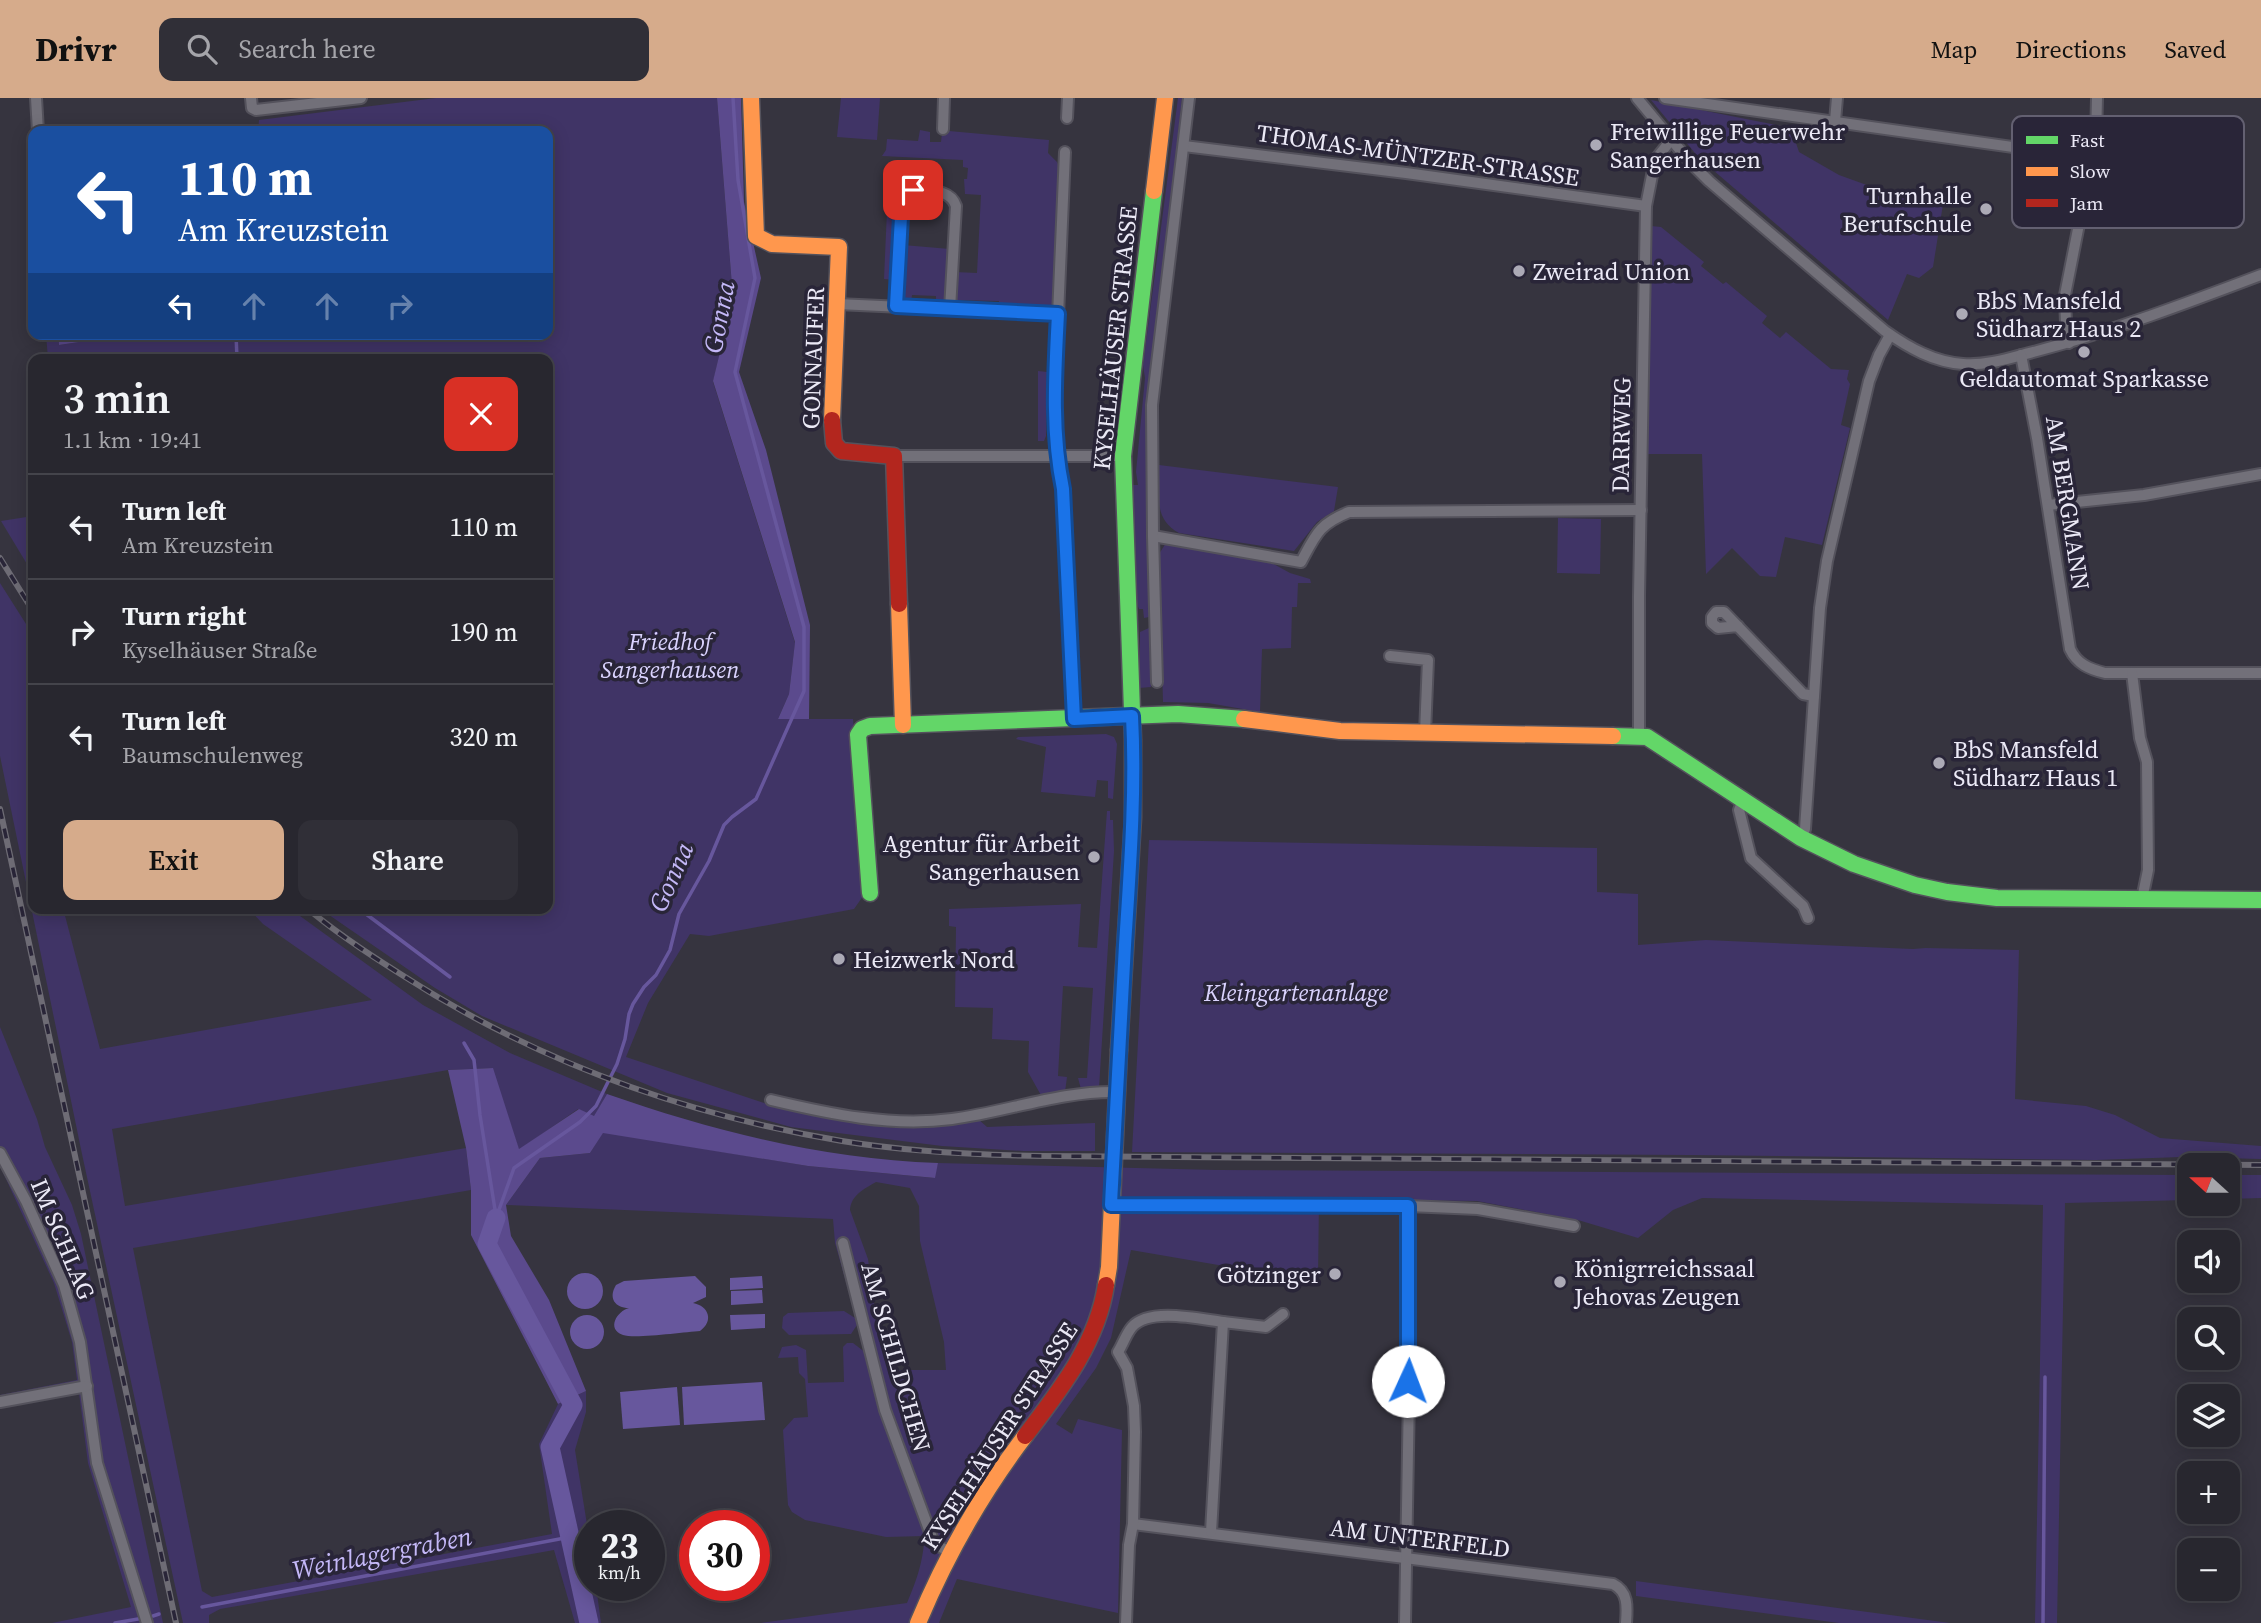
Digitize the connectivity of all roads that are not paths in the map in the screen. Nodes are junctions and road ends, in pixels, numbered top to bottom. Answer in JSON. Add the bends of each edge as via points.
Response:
{"nodes":[{"id":1,"x":36,"y":98,"type":"edge"},
{"id":2,"x":361,"y":98,"type":"edge"},
{"id":3,"x":751,"y":98,"type":"edge"},
{"id":4,"x":944,"y":98,"type":"edge"},
{"id":5,"x":1068,"y":98,"type":"edge"},
{"id":6,"x":1165,"y":98,"type":"edge"},
{"id":7,"x":1189,"y":98,"type":"edge"},
{"id":8,"x":1638,"y":98,"type":"edge"},
{"id":9,"x":1665,"y":98,"type":"edge"},
{"id":10,"x":1837,"y":98,"type":"edge"},
{"id":11,"x":2097,"y":98,"type":"edge"},
{"id":12,"x":252,"y":104,"type":"edge"},
{"id":13,"x":2097,"y":116,"type":"edge"},
{"id":14,"x":1067,"y":118,"type":"dead end"},
{"id":15,"x":1835,"y":121,"type":"junction"},
{"id":16,"x":38,"y":126,"type":"edge"},
{"id":17,"x":943,"y":129,"type":"dead end"},
{"id":18,"x":1671,"y":140,"type":"junction"},
{"id":19,"x":1184,"y":146,"type":"junction"},
{"id":20,"x":2012,"y":147,"type":"edge"},
{"id":21,"x":1065,"y":152,"type":"dead end"},
{"id":22,"x":1646,"y":206,"type":"junction"},
{"id":23,"x":2078,"y":228,"type":"edge"},
{"id":24,"x":2261,"y":275,"type":"edge"},
{"id":25,"x":838,"y":303,"type":"junction"},
{"id":26,"x":896,"y":306,"type":"junction"},
{"id":27,"x":950,"y":309,"type":"junction"},
{"id":28,"x":1058,"y":314,"type":"junction"},
{"id":29,"x":1891,"y":335,"type":"junction"},
{"id":30,"x":2069,"y":343,"type":"junction"},
{"id":31,"x":2021,"y":355,"type":"junction"},
{"id":32,"x":1056,"y":455,"type":"junction"},
{"id":33,"x":894,"y":456,"type":"junction"},
{"id":34,"x":1123,"y":456,"type":"junction"},
{"id":35,"x":2261,"y":474,"type":"edge"},
{"id":36,"x":2048,"y":505,"type":"junction"},
{"id":37,"x":1641,"y":510,"type":"junction"},
{"id":38,"x":1153,"y":536,"type":"junction"},
{"id":39,"x":1738,"y":626,"type":"dead end"},
{"id":40,"x":1390,"y":656,"type":"dead end"},
{"id":41,"x":2132,"y":673,"type":"junction"},
{"id":42,"x":2261,"y":673,"type":"edge"},
{"id":43,"x":1157,"y":682,"type":"dead end"},
{"id":44,"x":1814,"y":696,"type":"junction"},
{"id":45,"x":1132,"y":716,"type":"junction"},
{"id":46,"x":1074,"y":719,"type":"junction"},
{"id":47,"x":903,"y":725,"type":"junction"},
{"id":48,"x":1425,"y":733,"type":"junction"},
{"id":49,"x":1639,"y":736,"type":"junction"},
{"id":50,"x":1743,"y":800,"type":"junction"},
{"id":51,"x":1801,"y":838,"type":"junction"},
{"id":52,"x":870,"y":893,"type":"dead end"},
{"id":53,"x":2142,"y":899,"type":"junction"},
{"id":54,"x":2261,"y":900,"type":"edge"},
{"id":55,"x":1808,"y":918,"type":"dead end"},
{"id":56,"x":1116,"y":1092,"type":"junction"},
{"id":57,"x":771,"y":1100,"type":"dead end"},
{"id":58,"x":0,"y":1153,"type":"edge"},
{"id":59,"x":1111,"y":1205,"type":"junction"},
{"id":60,"x":1408,"y":1206,"type":"junction"},
{"id":61,"x":1574,"y":1226,"type":"dead end"},
{"id":62,"x":843,"y":1243,"type":"dead end"},
{"id":63,"x":1283,"y":1314,"type":"dead end"},
{"id":64,"x":1223,"y":1322,"type":"junction"},
{"id":65,"x":87,"y":1386,"type":"junction"},
{"id":66,"x":0,"y":1402,"type":"edge"},
{"id":67,"x":1133,"y":1524,"type":"junction"},
{"id":68,"x":1211,"y":1532,"type":"junction"},
{"id":69,"x":948,"y":1552,"type":"junction"},
{"id":70,"x":1406,"y":1557,"type":"junction"},
{"id":71,"x":147,"y":1623,"type":"edge"},
{"id":72,"x":918,"y":1623,"type":"edge"},
{"id":73,"x":1126,"y":1623,"type":"edge"},
{"id":74,"x":1405,"y":1623,"type":"edge"},
{"id":75,"x":1626,"y":1623,"type":"edge"}],
"edges":[{"from":1,"to":16,"type":"street"},
{"from":2,"to":12,"type":"street"},
{"from":3,"to":25,"type":"street","name":"GONNAUFER","via":[[756,236],[772,244],[839,247]]},
{"from":4,"to":17,"type":"street"},
{"from":5,"to":14,"type":"street"},
{"from":6,"to":34,"type":"street","name":"KYSELHÄUSER STRASSE"},
{"from":7,"to":19,"type":"street","name":"KYSELHÄUSER STRASSE"},
{"from":8,"to":18,"type":"street"},
{"from":9,"to":15,"type":"street"},
{"from":10,"to":15,"type":"street"},
{"from":11,"to":13,"type":"street"},
{"from":15,"to":20,"type":"street"},
{"from":18,"to":22,"type":"street","name":"DARRWEG","via":[[1652,167]]},
{"from":18,"to":29,"type":"street","via":[[1709,181]]},
{"from":19,"to":22,"type":"street","name":"THOMAS-MÜNTZER-STRASSE"},
{"from":19,"to":38,"type":"street","name":"KYSELHÄUSER STRASSE","via":[[1152,405]]},
{"from":21,"to":28,"type":"street","name":"KYSELHÄUSER STRASSE"},
{"from":22,"to":37,"type":"street","name":"DARRWEG"},
{"from":23,"to":30,"type":"street","via":[[2065,295]]},
{"from":24,"to":30,"type":"street"},
{"from":25,"to":26,"type":"street"},
{"from":25,"to":33,"type":"street","name":"GONNAUFER","via":[[834,443],[841,451]]},
{"from":26,"to":27,"type":"street"},
{"from":26,"to":27,"type":"street","via":[[902,199],[913,190],[944,193],[956,206]]},
{"from":27,"to":28,"type":"street"},
{"from":28,"to":32,"type":"street","name":"KYSELHÄUSER STRASSE"},
{"from":29,"to":31,"type":"street","via":[[1925,355],[1954,363],[1980,364]]},
{"from":29,"to":44,"type":"street","via":[[1868,385],[1827,561]]},
{"from":30,"to":31,"type":"street"},
{"from":31,"to":36,"type":"street","name":"AM BERGMANN"},
{"from":32,"to":33,"type":"street"},
{"from":32,"to":34,"type":"street"},
{"from":32,"to":46,"type":"street","name":"KYSELHÄUSER STRASSE","via":[[1063,489]]},
{"from":33,"to":47,"type":"street"},
{"from":34,"to":45,"type":"street","name":"KYSELHÄUSER STRASSE"},
{"from":35,"to":36,"type":"street","via":[[2144,495]]},
{"from":36,"to":41,"type":"street","name":"AM BERGMANN","via":[[2070,649],[2096,671]]},
{"from":37,"to":38,"type":"street","via":[[1349,512],[1329,520],[1301,562]]},
{"from":37,"to":49,"type":"street","name":"DARRWEG"},
{"from":38,"to":43,"type":"street","name":"KYSELHÄUSER STRASSE"},
{"from":39,"to":44,"type":"street","via":[[1803,694]]},
{"from":40,"to":48,"type":"street","via":[[1428,660]]},
{"from":41,"to":42,"type":"street"},
{"from":41,"to":53,"type":"street","via":[[2147,762],[2148,870]]},
{"from":44,"to":51,"type":"street"},
{"from":45,"to":46,"type":"street"},
{"from":45,"to":48,"type":"street","via":[[1192,714],[1340,732]]},
{"from":45,"to":56,"type":"street","name":"KYSELHÄUSER STRASSE","via":[[1133,818]]},
{"from":46,"to":47,"type":"street"},
{"from":47,"to":52,"type":"street","via":[[870,726],[858,735]]},
{"from":48,"to":49,"type":"street"},
{"from":49,"to":50,"type":"street"},
{"from":50,"to":51,"type":"street"},
{"from":50,"to":55,"type":"street","via":[[1740,810],[1751,858],[1803,906]]},
{"from":51,"to":53,"type":"street","via":[[1871,871],[1947,892],[2024,900]]},
{"from":53,"to":54,"type":"street"},
{"from":56,"to":57,"type":"street","via":[[950,1119],[894,1121]]},
{"from":56,"to":59,"type":"street","name":"KYSELHÄUSER STRASSE"},
{"from":58,"to":65,"type":"street","name":"IM SCHLAG","via":[[64,1285]]},
{"from":59,"to":60,"type":"street"},
{"from":59,"to":69,"type":"street","name":"KYSELHÄUSER STRASSE","via":[[1105,1294],[1083,1357]]},
{"from":60,"to":61,"type":"street","via":[[1478,1209]]},
{"from":60,"to":70,"type":"street"},
{"from":62,"to":69,"type":"street","name":"AM SCHILDCHEN","via":[[885,1410],[934,1543]]},
{"from":63,"to":64,"type":"street","via":[[1266,1327]]},
{"from":64,"to":67,"type":"street","via":[[1174,1317],[1140,1320],[1118,1352],[1127,1368],[1134,1406]]},
{"from":64,"to":68,"type":"street"},
{"from":65,"to":66,"type":"street"},
{"from":65,"to":71,"type":"street","name":"IM SCHLAG","via":[[97,1462]]},
{"from":67,"to":68,"type":"street","name":"AM UNTERFELD"},
{"from":67,"to":73,"type":"street"},
{"from":68,"to":70,"type":"street","name":"AM UNTERFELD"},
{"from":69,"to":72,"type":"street","name":"KYSELHÄUSER STRASSE"},
{"from":70,"to":74,"type":"street"},
{"from":70,"to":75,"type":"street","name":"AM UNTERFELD","via":[[1614,1584],[1626,1600]]}]}
